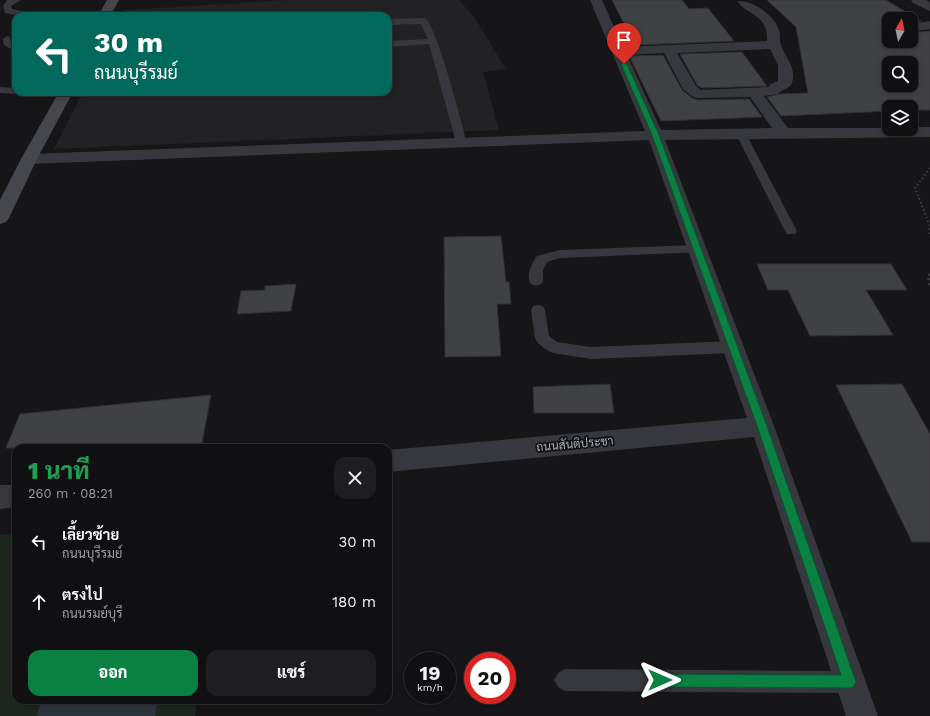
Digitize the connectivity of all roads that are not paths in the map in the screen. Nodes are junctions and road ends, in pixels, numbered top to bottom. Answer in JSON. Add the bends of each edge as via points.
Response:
{"nodes":[{"id":1,"x":16,"y":0,"type":"edge"},
{"id":2,"x":113,"y":0,"type":"edge"},
{"id":3,"x":596,"y":0,"type":"edge"},
{"id":4,"x":916,"y":0,"type":"edge"},
{"id":5,"x":744,"y":1,"type":"dead end"},
{"id":6,"x":930,"y":7,"type":"edge"},
{"id":7,"x":13,"y":12,"type":"edge"},
{"id":8,"x":106,"y":12,"type":"edge"},
{"id":9,"x":392,"y":22,"type":"edge"},
{"id":10,"x":930,"y":26,"type":"edge"},
{"id":11,"x":918,"y":27,"type":"edge"},
{"id":12,"x":7,"y":39,"type":"dead end"},
{"id":13,"x":433,"y":42,"type":"junction"},
{"id":14,"x":392,"y":44,"type":"edge"},
{"id":15,"x":774,"y":45,"type":"junction"},
{"id":16,"x":12,"y":46,"type":"edge"},
{"id":17,"x":668,"y":49,"type":"junction"},
{"id":18,"x":618,"y":51,"type":"junction"},
{"id":19,"x":0,"y":90,"type":"edge"},
{"id":20,"x":12,"y":91,"type":"edge"},
{"id":21,"x":754,"y":93,"type":"junction"},
{"id":22,"x":64,"y":96,"type":"edge"},
{"id":23,"x":784,"y":132,"type":"junction"},
{"id":24,"x":930,"y":132,"type":"edge"},
{"id":25,"x":741,"y":134,"type":"junction"},
{"id":26,"x":655,"y":135,"type":"junction"},
{"id":27,"x":461,"y":142,"type":"junction"},
{"id":28,"x":29,"y":160,"type":"junction"},
{"id":29,"x":0,"y":218,"type":"edge"},
{"id":30,"x":791,"y":232,"type":"dead end"},
{"id":31,"x":697,"y":249,"type":"junction"},
{"id":32,"x":536,"y":281,"type":"dead end"},
{"id":33,"x":538,"y":310,"type":"dead end"},
{"id":34,"x":733,"y":348,"type":"junction"},
{"id":35,"x":762,"y":426,"type":"junction"},
{"id":36,"x":392,"y":461,"type":"edge"},
{"id":37,"x":12,"y":496,"type":"edge"},
{"id":38,"x":0,"y":497,"type":"edge"},
{"id":39,"x":565,"y":680,"type":"dead end"},
{"id":40,"x":850,"y":682,"type":"junction"},
{"id":41,"x":862,"y":716,"type":"edge"}],
"edges":[{"from":1,"to":7,"type":"lane","via":[[7,6],[8,11]]},
{"from":2,"to":8,"type":"street"},
{"from":3,"to":18,"type":"street"},
{"from":4,"to":6,"type":"street"},
{"from":5,"to":15,"type":"street","via":[[765,16],[775,36]]},
{"from":9,"to":13,"type":"lane","via":[[424,21]]},
{"from":10,"to":11,"type":"street"},
{"from":12,"to":16,"type":"lane","via":[[7,44]]},
{"from":13,"to":14,"type":"lane"},
{"from":13,"to":27,"type":"lane"},
{"from":15,"to":17,"type":"street"},
{"from":15,"to":21,"type":"street","via":[[785,65],[785,83],[773,91]]},
{"from":17,"to":18,"type":"street"},
{"from":17,"to":21,"type":"street","via":[[690,89],[698,94]]},
{"from":18,"to":26,"type":"street"},
{"from":19,"to":20,"type":"lane"},
{"from":21,"to":23,"type":"street"},
{"from":22,"to":28,"type":"street"},
{"from":23,"to":24,"type":"street"},
{"from":23,"to":25,"type":"street"},
{"from":25,"to":26,"type":"street"},
{"from":25,"to":30,"type":"lane"},
{"from":26,"to":27,"type":"street"},
{"from":26,"to":31,"type":"street"},
{"from":27,"to":28,"type":"street"},
{"from":28,"to":29,"type":"street"},
{"from":31,"to":32,"type":"lane","via":[[560,254],[542,259],[536,270]]},
{"from":31,"to":34,"type":"street"},
{"from":33,"to":34,"type":"lane","via":[[542,338],[553,347],[591,353]]},
{"from":34,"to":35,"type":"street"},
{"from":35,"to":36,"type":"street","name":"ถนนสันติประชา"},
{"from":35,"to":40,"type":"street"},
{"from":37,"to":38,"type":"street"},
{"from":39,"to":40,"type":"lane"},
{"from":40,"to":41,"type":"street"}]}
